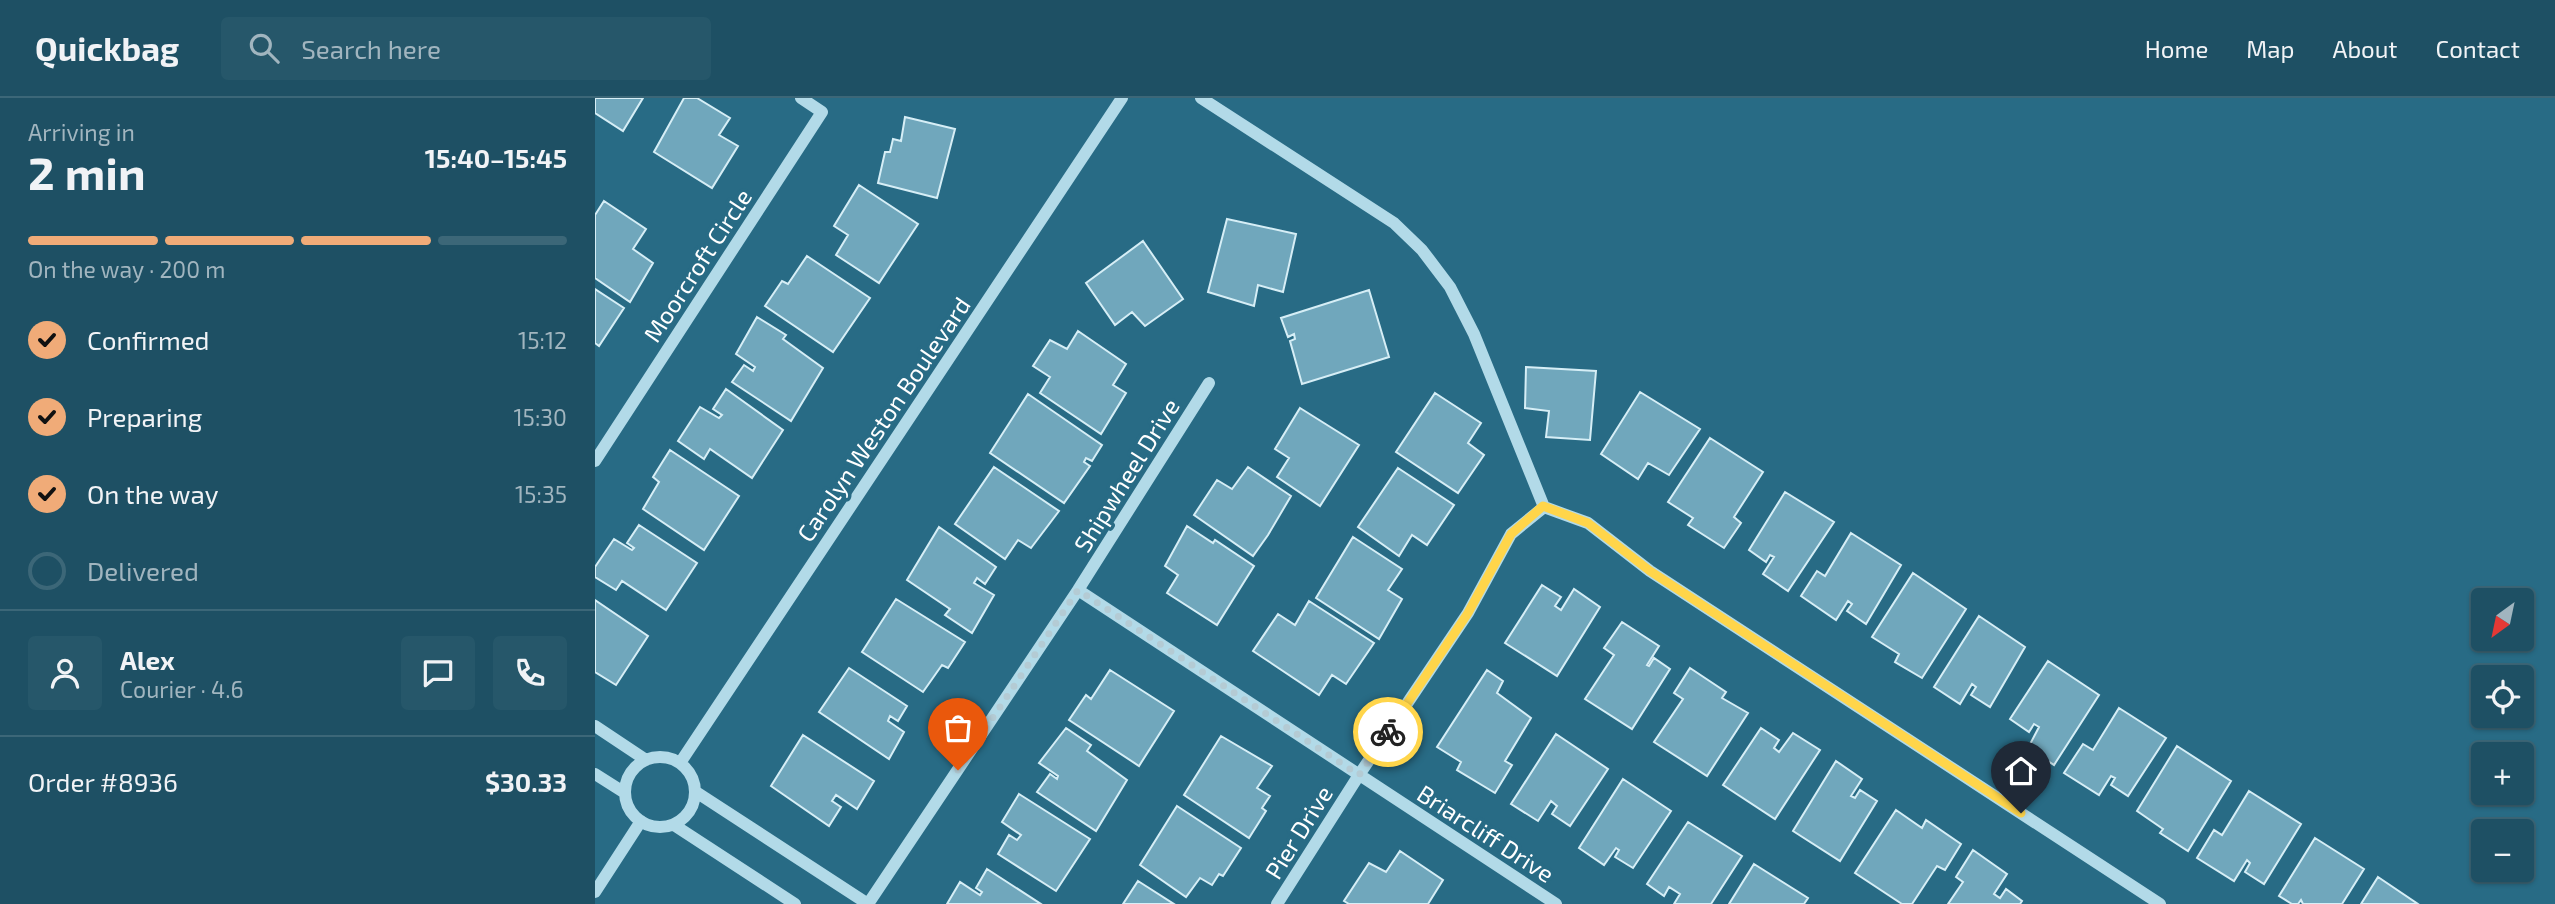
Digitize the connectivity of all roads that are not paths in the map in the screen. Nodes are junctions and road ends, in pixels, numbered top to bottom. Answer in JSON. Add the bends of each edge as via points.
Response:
{"nodes":[{"id":1,"x":801,"y":98,"type":"edge"},
{"id":2,"x":1122,"y":98,"type":"edge"},
{"id":3,"x":1201,"y":98,"type":"edge"},
{"id":4,"x":1209,"y":383,"type":"dead end"},
{"id":5,"x":595,"y":461,"type":"edge"},
{"id":6,"x":1543,"y":506,"type":"junction"},
{"id":7,"x":1078,"y":590,"type":"junction"},
{"id":8,"x":595,"y":726,"type":"edge"},
{"id":9,"x":646,"y":760,"type":"junction"},
{"id":10,"x":680,"y":763,"type":"junction"},
{"id":11,"x":595,"y":774,"type":"edge"},
{"id":12,"x":1359,"y":775,"type":"junction"},
{"id":13,"x":696,"y":792,"type":"junction"},
{"id":14,"x":625,"y":793,"type":"junction"},
{"id":15,"x":641,"y":821,"type":"junction"},
{"id":16,"x":674,"y":825,"type":"junction"},
{"id":17,"x":595,"y":892,"type":"edge"},
{"id":18,"x":795,"y":904,"type":"edge"},
{"id":19,"x":868,"y":904,"type":"edge"},
{"id":20,"x":1277,"y":904,"type":"edge"},
{"id":21,"x":1556,"y":904,"type":"edge"},
{"id":22,"x":2160,"y":904,"type":"edge"}],
"edges":[{"from":1,"to":5,"type":"street","name":"Moorcroft Circle","via":[[822,111]]},
{"from":2,"to":10,"type":"street","name":"Carolyn Weston Boulevard"},
{"from":3,"to":6,"type":"street","via":[[1394,223],[1422,250],[1450,287],[1474,334]]},
{"from":4,"to":7,"type":"street","name":"Shipwheel Drive"},
{"from":6,"to":12,"type":"street","name":"Pier Drive","via":[[1511,534],[1468,613]]},
{"from":6,"to":22,"type":"street","via":[[1588,523],[1650,571]]},
{"from":7,"to":12,"type":"street","name":"Briarcliff Drive"},
{"from":7,"to":19,"type":"street","name":"Shipwheel Drive"},
{"from":8,"to":9,"type":"street"},
{"from":9,"to":10,"type":"street","via":[[663,757]]},
{"from":9,"to":14,"type":"street","via":[[631,773]]},
{"from":10,"to":13,"type":"street"},
{"from":11,"to":14,"type":"street"},
{"from":12,"to":20,"type":"street","name":"Pier Drive"},
{"from":12,"to":21,"type":"street","name":"Briarcliff Drive"},
{"from":13,"to":16,"type":"street","via":[[690,812]]},
{"from":13,"to":19,"type":"street"},
{"from":14,"to":15,"type":"street","via":[[629,809]]},
{"from":15,"to":16,"type":"street","via":[[657,827]]},
{"from":15,"to":17,"type":"street"},
{"from":16,"to":18,"type":"street"}]}
